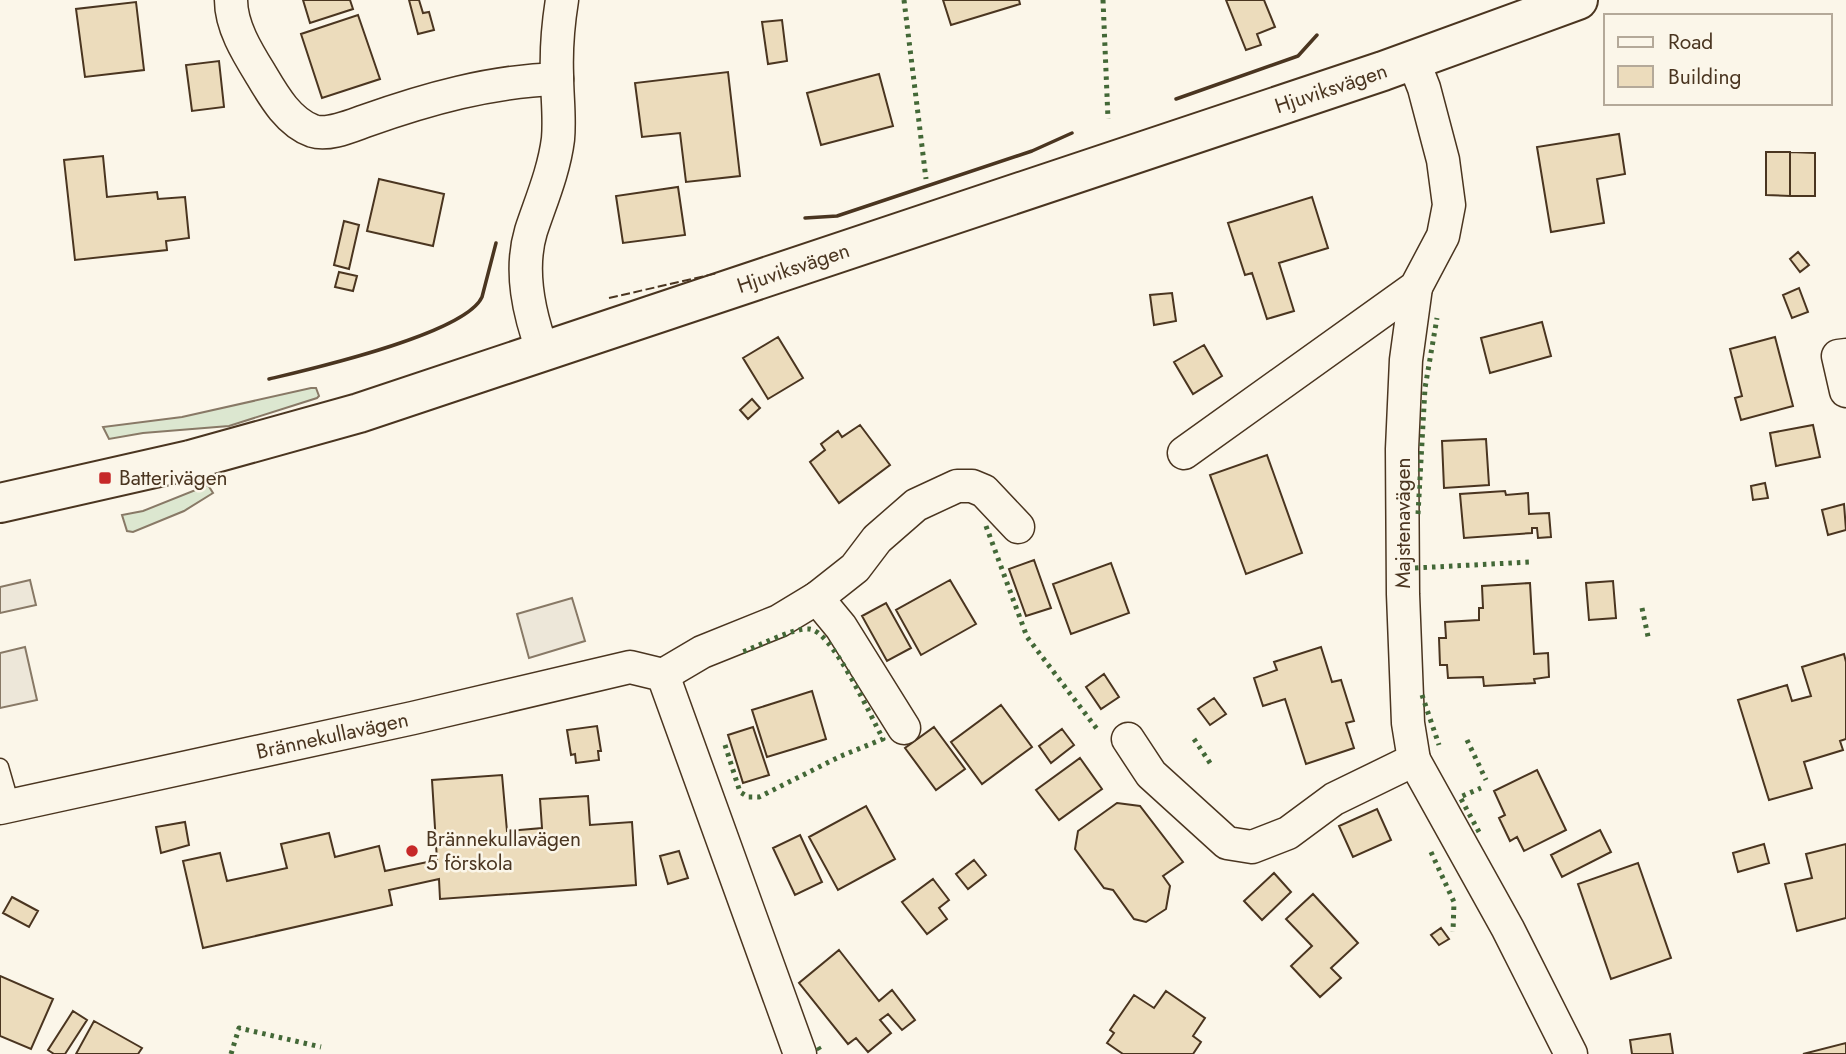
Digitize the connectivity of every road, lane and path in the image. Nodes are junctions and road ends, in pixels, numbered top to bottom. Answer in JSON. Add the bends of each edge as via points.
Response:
{"nodes":[{"id":1,"x":231,"y":0,"type":"edge"},
{"id":2,"x":562,"y":0,"type":"edge"},
{"id":3,"x":1578,"y":0,"type":"edge"},
{"id":4,"x":1413,"y":60,"type":"junction"},
{"id":5,"x":557,"y":79,"type":"junction"},
{"id":6,"x":1416,"y":287,"type":"junction"},
{"id":7,"x":543,"y":352,"type":"junction"},
{"id":8,"x":1846,"y":355,"type":"edge"},
{"id":9,"x":1846,"y":391,"type":"edge"},
{"id":10,"x":1184,"y":453,"type":"dead end"},
{"id":11,"x":0,"y":503,"type":"edge"},
{"id":12,"x":1018,"y":527,"type":"dead end"},
{"id":13,"x":817,"y":598,"type":"junction"},
{"id":14,"x":663,"y":675,"type":"junction"},
{"id":15,"x":904,"y":727,"type":"dead end"},
{"id":16,"x":1128,"y":738,"type":"dead end"},
{"id":17,"x":1414,"y":760,"type":"junction"},
{"id":18,"x":0,"y":766,"type":"edge"},
{"id":19,"x":5,"y":807,"type":"edge"},
{"id":20,"x":800,"y":1054,"type":"edge"},
{"id":21,"x":1571,"y":1054,"type":"edge"}],
"edges":[{"from":1,"to":5,"type":"street","via":[[245,49],[276,100],[315,132],[341,130],[487,86]]},
{"from":2,"to":5,"type":"street","via":[[556,38]]},
{"from":3,"to":4,"type":"main road","name":"Hjuviksvägen"},
{"from":4,"to":6,"type":"street","name":"Majstenavägen","via":[[1443,160],[1449,205],[1443,236]]},
{"from":4,"to":7,"type":"main road","name":"Hjuviksvägen"},
{"from":5,"to":7,"type":"street","via":[[555,158],[525,264],[531,319]]},
{"from":6,"to":10,"type":"street","name":"Majstenavägen"},
{"from":6,"to":17,"type":"street","name":"Majstenavägen","via":[[1406,360],[1402,449],[1403,594],[1408,723]]},
{"from":7,"to":11,"type":"main road","name":"Hjuviksvägen","via":[[279,437]]},
{"from":8,"to":9,"type":"street","via":[[1838,356]]},
{"from":12,"to":13,"type":"street","via":[[984,491],[957,486],[916,505],[877,539],[855,568]]},
{"from":13,"to":14,"type":"street","via":[[779,621],[702,652]]},
{"from":13,"to":15,"type":"street","via":[[841,627]]},
{"from":14,"to":19,"type":"street","name":"Brännekullavägen","via":[[630,667]]},
{"from":14,"to":20,"type":"street"},
{"from":16,"to":17,"type":"street","via":[[1151,774],[1227,843],[1252,847],[1288,834],[1334,799]]},
{"from":17,"to":21,"type":"street","name":"Majstenavägen"},
{"from":18,"to":19,"type":"lane"}]}
